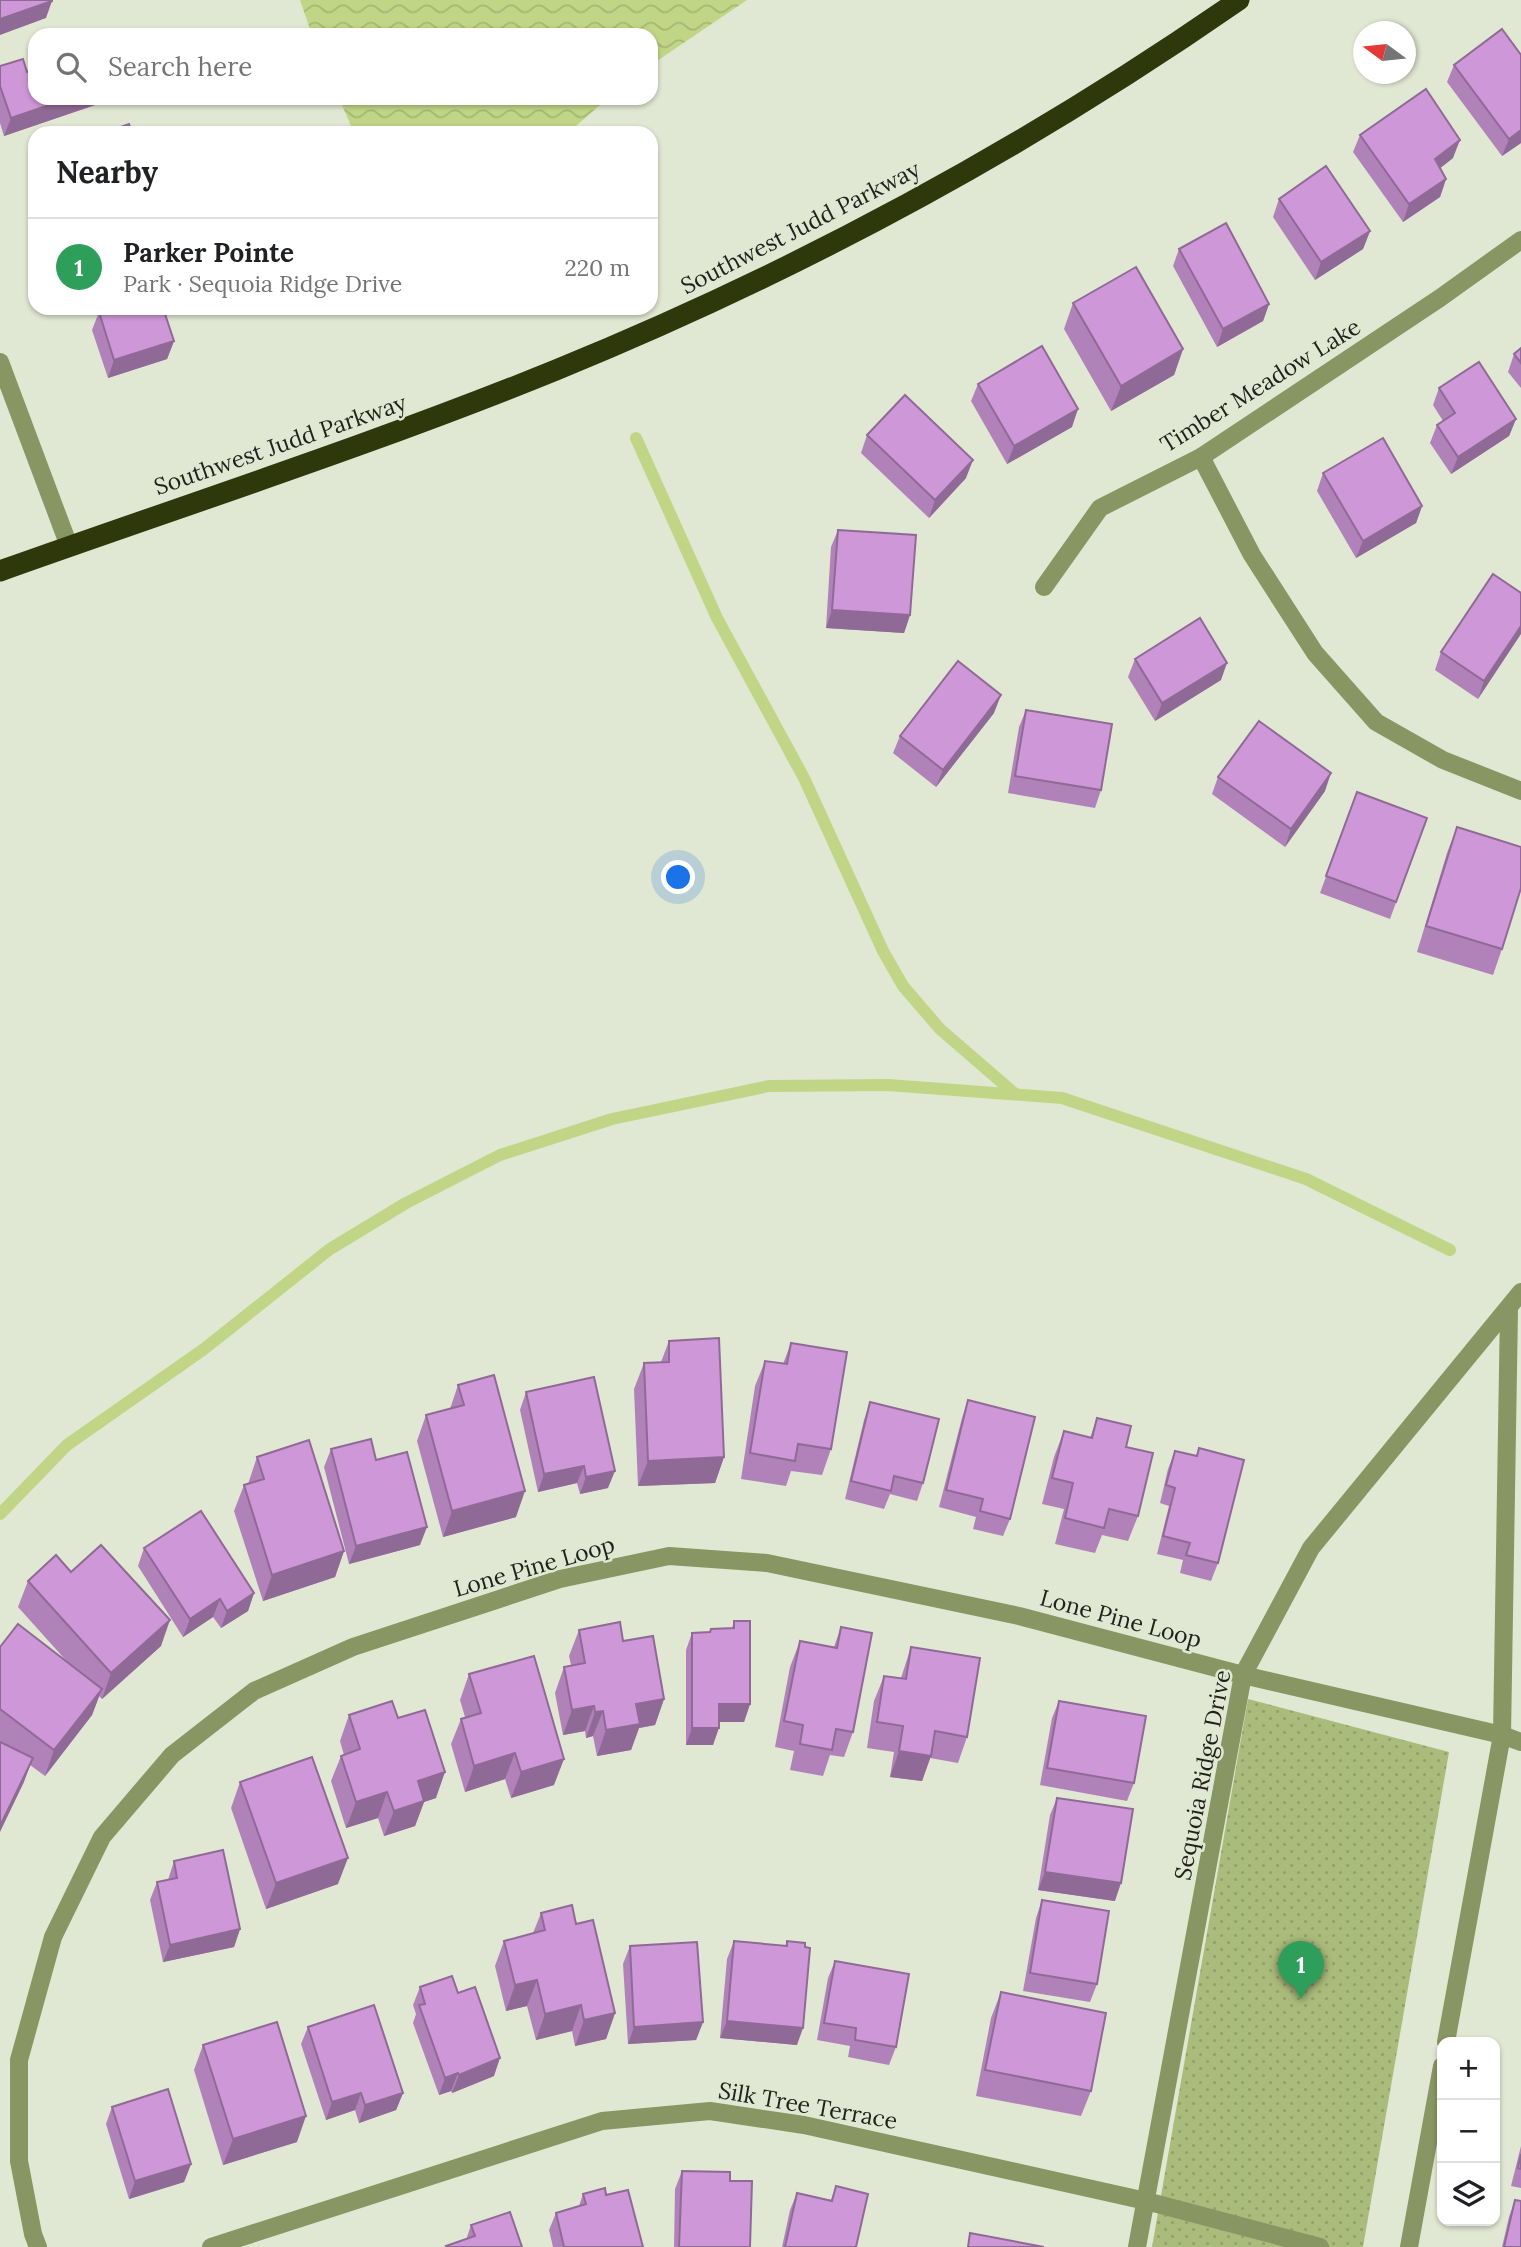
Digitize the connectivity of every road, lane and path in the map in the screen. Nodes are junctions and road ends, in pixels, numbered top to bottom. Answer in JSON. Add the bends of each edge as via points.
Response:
{"nodes":[{"id":1,"x":1238,"y":0,"type":"edge"},
{"id":2,"x":1521,"y":240,"type":"edge"},
{"id":3,"x":0,"y":362,"type":"edge"},
{"id":4,"x":1200,"y":457,"type":"junction"},
{"id":5,"x":69,"y":546,"type":"junction"},
{"id":6,"x":0,"y":571,"type":"edge"},
{"id":7,"x":1044,"y":587,"type":"dead end"},
{"id":8,"x":1521,"y":791,"type":"edge"},
{"id":9,"x":1521,"y":1292,"type":"edge"},
{"id":10,"x":1509,"y":1309,"type":"junction"},
{"id":11,"x":1243,"y":1675,"type":"junction"},
{"id":12,"x":1502,"y":1735,"type":"junction"},
{"id":13,"x":1521,"y":1742,"type":"edge"},
{"id":14,"x":1448,"y":2037,"type":"edge"},
{"id":15,"x":1437,"y":2093,"type":"edge"},
{"id":16,"x":1146,"y":2201,"type":"junction"},
{"id":17,"x":38,"y":2247,"type":"edge"},
{"id":18,"x":211,"y":2247,"type":"edge"},
{"id":19,"x":1137,"y":2247,"type":"edge"},
{"id":20,"x":1320,"y":2247,"type":"edge"},
{"id":21,"x":1409,"y":2247,"type":"edge"}],
"edges":[{"from":1,"to":5,"type":"highway","name":"Southwest Judd Parkway","via":[[1103,89],[898,210],[722,297],[439,415]]},
{"from":2,"to":4,"type":"street","name":"Timber Meadow Lake"},
{"from":3,"to":5,"type":"street"},
{"from":4,"to":7,"type":"street","name":"Timber Meadow Lake","via":[[1100,508]]},
{"from":4,"to":8,"type":"street","via":[[1252,555],[1315,653],[1376,722],[1443,760]]},
{"from":5,"to":6,"type":"highway","name":"Southwest Judd Parkway"},
{"from":9,"to":10,"type":"street","name":"Sequoia Ridge Drive"},
{"from":10,"to":11,"type":"street","name":"Sequoia Ridge Drive","via":[[1311,1548]]},
{"from":10,"to":12,"type":"street"},
{"from":11,"to":12,"type":"street","name":"Lone Pine Loop"},
{"from":11,"to":16,"type":"street","name":"Sequoia Ridge Drive"},
{"from":11,"to":17,"type":"street","name":"Lone Pine Loop","via":[[1019,1616],[767,1563],[669,1556],[547,1583],[353,1647],[254,1691],[172,1755],[102,1837],[53,1937],[19,2060],[19,2161]]},
{"from":12,"to":13,"type":"street","name":"Lone Pine Loop"},
{"from":12,"to":14,"type":"street"},
{"from":15,"to":21,"type":"street"},
{"from":16,"to":18,"type":"street","name":"Silk Tree Terrace","via":[[804,2125],[710,2111],[602,2122]]},
{"from":16,"to":19,"type":"street","name":"Sequoia Ridge Drive"},
{"from":16,"to":20,"type":"street","name":"Silk Tree Terrace"}]}
